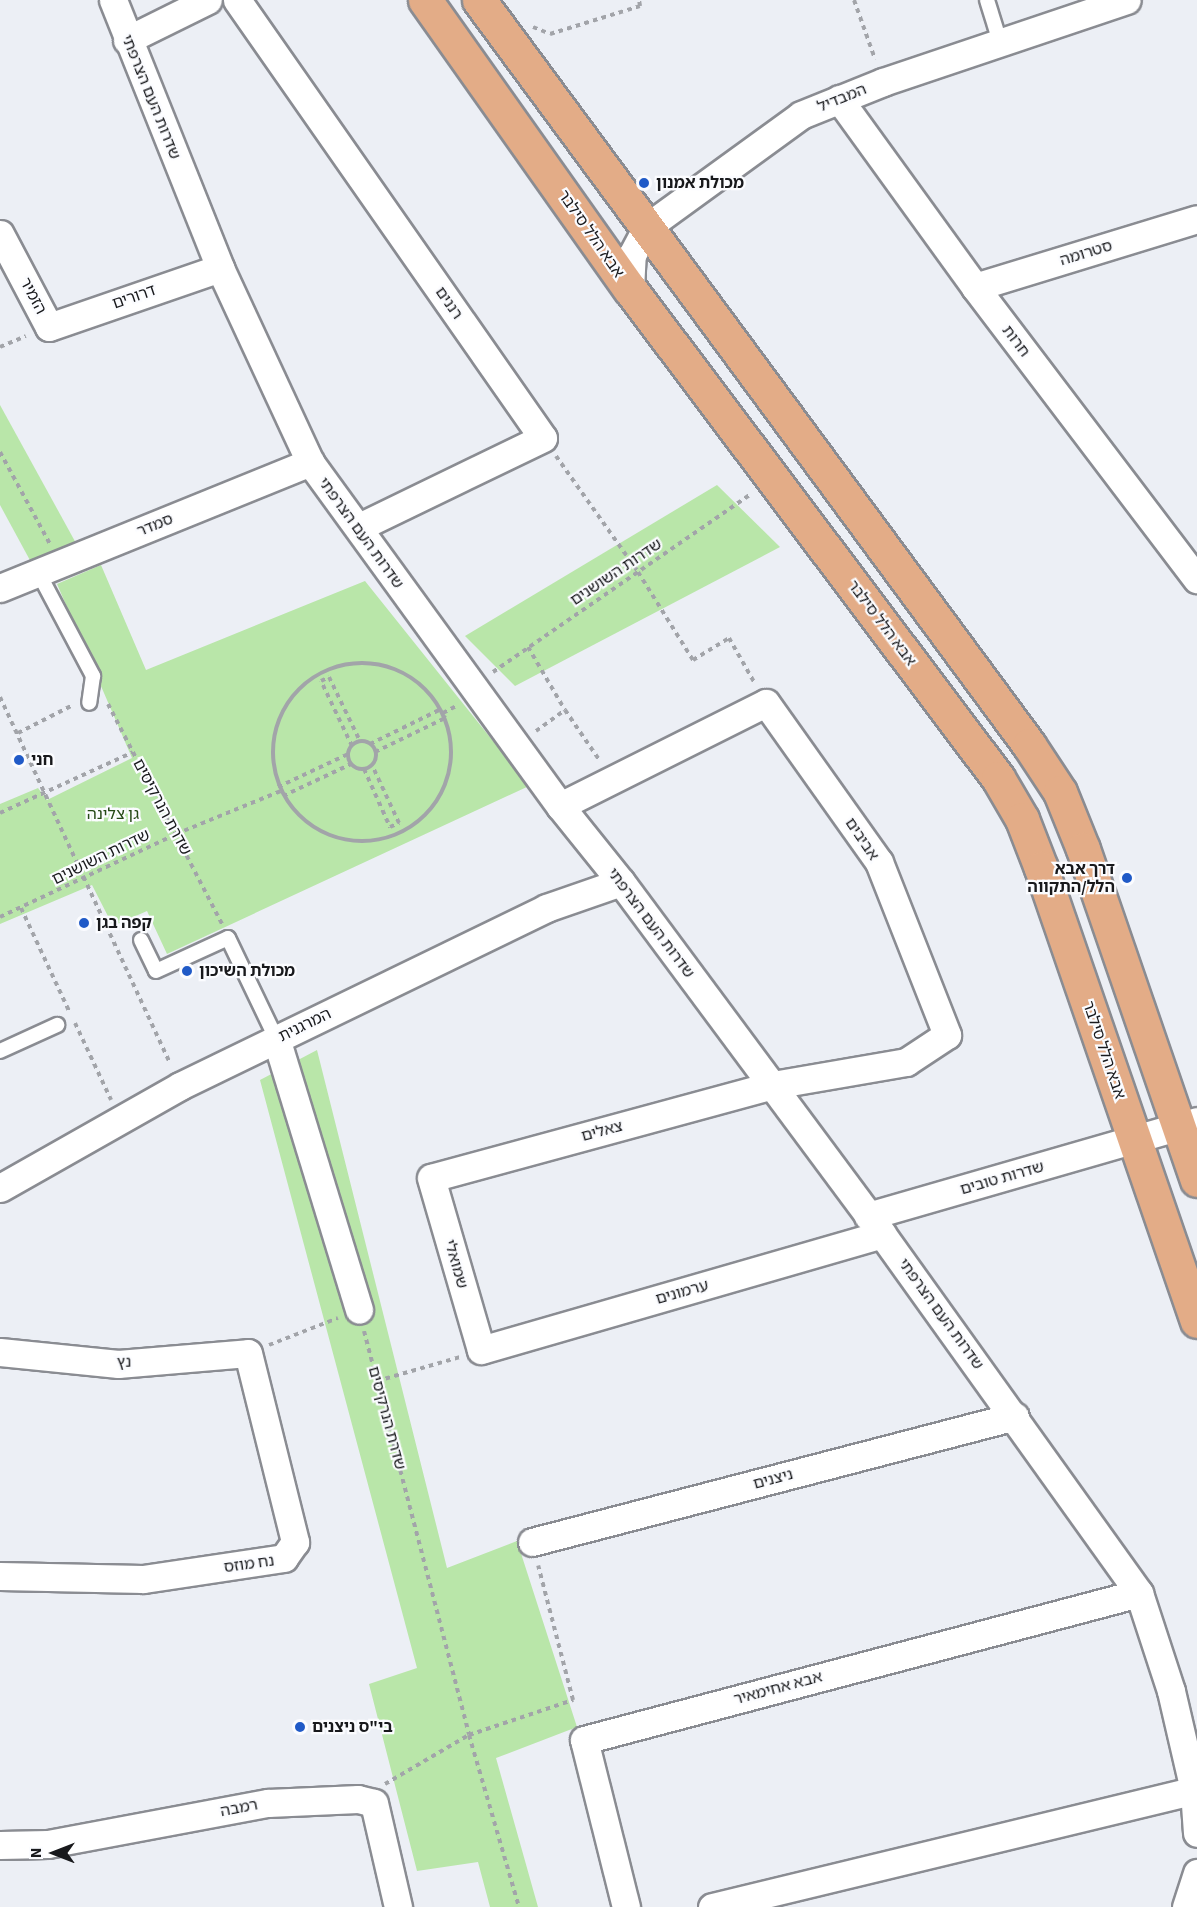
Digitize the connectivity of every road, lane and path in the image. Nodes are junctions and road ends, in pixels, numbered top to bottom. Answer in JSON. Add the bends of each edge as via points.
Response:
{"nodes":[{"id":1,"x":113,"y":0,"type":"edge"},
{"id":2,"x":208,"y":0,"type":"edge"},
{"id":3,"x":237,"y":0,"type":"edge"},
{"id":4,"x":425,"y":0,"type":"edge"},
{"id":5,"x":479,"y":0,"type":"edge"},
{"id":6,"x":639,"y":0,"type":"edge"},
{"id":7,"x":854,"y":0,"type":"edge"},
{"id":8,"x":987,"y":0,"type":"edge"},
{"id":9,"x":1126,"y":0,"type":"edge"},
{"id":10,"x":502,"y":32,"type":"junction"},
{"id":11,"x":127,"y":40,"type":"junction"},
{"id":12,"x":1000,"y":42,"type":"junction"},
{"id":13,"x":883,"y":82,"type":"junction"},
{"id":14,"x":839,"y":99,"type":"junction"},
{"id":15,"x":1197,"y":219,"type":"edge"},
{"id":16,"x":647,"y":227,"type":"junction"},
{"id":17,"x":0,"y":234,"type":"edge"},
{"id":18,"x":220,"y":268,"type":"junction"},
{"id":19,"x":975,"y":287,"type":"junction"},
{"id":20,"x":630,"y":289,"type":"junction"},
{"id":21,"x":49,"y":327,"type":"joint"},
{"id":22,"x":543,"y":438,"type":"junction"},
{"id":23,"x":0,"y":452,"type":"edge"},
{"id":24,"x":310,"y":462,"type":"junction"},
{"id":25,"x":774,"y":479,"type":"junction"},
{"id":26,"x":359,"y":527,"type":"junction"},
{"id":27,"x":49,"y":568,"type":"junction"},
{"id":28,"x":638,"y":572,"type":"junction"},
{"id":29,"x":1197,"y":579,"type":"edge"},
{"id":30,"x":0,"y":588,"type":"edge"},
{"id":31,"x":528,"y":647,"type":"junction"},
{"id":32,"x":321,"y":671,"type":"junction"},
{"id":33,"x":93,"y":676,"type":"junction"},
{"id":34,"x":325,"y":679,"type":"junction"},
{"id":35,"x":472,"y":686,"type":"junction"},
{"id":36,"x":0,"y":697,"type":"edge"},
{"id":37,"x":89,"y":700,"type":"joint"},
{"id":38,"x":766,"y":703,"type":"junction"},
{"id":39,"x":441,"y":708,"type":"junction"},
{"id":40,"x":565,"y":710,"type":"junction"},
{"id":41,"x":445,"y":718,"type":"junction"},
{"id":42,"x":18,"y":733,"type":"junction"},
{"id":43,"x":360,"y":741,"type":"junction"},
{"id":44,"x":370,"y":744,"type":"junction"},
{"id":45,"x":515,"y":745,"type":"junction"},
{"id":46,"x":352,"y":746,"type":"junction"},
{"id":47,"x":133,"y":752,"type":"junction"},
{"id":48,"x":375,"y":753,"type":"junction"},
{"id":49,"x":348,"y":754,"type":"junction"},
{"id":50,"x":351,"y":764,"type":"junction"},
{"id":51,"x":372,"y":765,"type":"junction"},
{"id":52,"x":364,"y":769,"type":"junction"},
{"id":53,"x":613,"y":778,"type":"junction"},
{"id":54,"x":281,"y":791,"type":"junction"},
{"id":55,"x":45,"y":793,"type":"junction"},
{"id":56,"x":560,"y":806,"type":"junction"},
{"id":57,"x":0,"y":813,"type":"edge"},
{"id":58,"x":394,"y":825,"type":"junction"},
{"id":59,"x":176,"y":834,"type":"junction"},
{"id":60,"x":399,"y":835,"type":"junction"},
{"id":61,"x":85,"y":879,"type":"junction"},
{"id":62,"x":621,"y":882,"type":"junction"},
{"id":63,"x":0,"y":911,"type":"edge"},
{"id":64,"x":6,"y":915,"type":"junction"},
{"id":65,"x":0,"y":917,"type":"edge"},
{"id":66,"x":228,"y":938,"type":"junction"},
{"id":67,"x":141,"y":940,"type":"dead end"},
{"id":68,"x":57,"y":1024,"type":"dead end"},
{"id":69,"x":276,"y":1038,"type":"junction"},
{"id":70,"x":0,"y":1051,"type":"edge"},
{"id":71,"x":773,"y":1085,"type":"junction"},
{"id":72,"x":180,"y":1086,"type":"junction"},
{"id":73,"x":1188,"y":1124,"type":"edge"},
{"id":74,"x":1135,"y":1139,"type":"junction"},
{"id":75,"x":431,"y":1178,"type":"joint"},
{"id":76,"x":1197,"y":1180,"type":"edge"},
{"id":77,"x":0,"y":1188,"type":"edge"},
{"id":78,"x":875,"y":1225,"type":"junction"},
{"id":79,"x":359,"y":1310,"type":"junction"},
{"id":80,"x":1197,"y":1321,"type":"edge"},
{"id":81,"x":481,"y":1350,"type":"junction"},
{"id":82,"x":0,"y":1352,"type":"edge"},
{"id":83,"x":248,"y":1353,"type":"junction"},
{"id":84,"x":377,"y":1381,"type":"junction"},
{"id":85,"x":1015,"y":1416,"type":"junction"},
{"id":86,"x":532,"y":1542,"type":"joint"},
{"id":87,"x":0,"y":1576,"type":"edge"},
{"id":88,"x":1139,"y":1593,"type":"junction"},
{"id":89,"x":469,"y":1735,"type":"junction"},
{"id":90,"x":1194,"y":1790,"type":"junction"},
{"id":91,"x":358,"y":1799,"type":"junction"},
{"id":92,"x":1197,"y":1833,"type":"edge"},
{"id":93,"x":0,"y":1845,"type":"edge"},
{"id":94,"x":1197,"y":1873,"type":"edge"},
{"id":95,"x":398,"y":1907,"type":"edge"},
{"id":96,"x":519,"y":1907,"type":"edge"},
{"id":97,"x":626,"y":1907,"type":"edge"},
{"id":98,"x":712,"y":1907,"type":"edge"},
{"id":99,"x":1185,"y":1907,"type":"edge"}],
"edges":[{"from":1,"to":11,"type":"street","name":"שדרות העם הצרפתי"},
{"from":2,"to":11,"type":"street"},
{"from":3,"to":22,"type":"street","name":"רננים"},
{"from":4,"to":20,"type":"main road","name":"אבא הלל סילבר"},
{"from":5,"to":10,"type":"main road"},
{"from":6,"to":10,"type":"path","via":[[640,6],[550,34],[526,24]]},
{"from":7,"to":13,"type":"path"},
{"from":8,"to":12,"type":"lane"},
{"from":9,"to":12,"type":"street","name":"המבדיל"},
{"from":10,"to":16,"type":"main road"},
{"from":11,"to":18,"type":"street","name":"שדרות העם הצרפתי"},
{"from":12,"to":13,"type":"street","name":"המבדיל"},
{"from":13,"to":14,"type":"street","name":"המבדיל"},
{"from":14,"to":16,"type":"street","name":"המבדיל","via":[[801,115]]},
{"from":14,"to":19,"type":"street","name":"חרות"},
{"from":15,"to":19,"type":"street","name":"סטרומה"},
{"from":16,"to":20,"type":"street","name":"המבדיל","via":[[632,255]]},
{"from":16,"to":73,"type":"main road","via":[[1060,792]]},
{"from":17,"to":21,"type":"street","name":"הזמיר"},
{"from":18,"to":21,"type":"street","name":"דרורים"},
{"from":18,"to":24,"type":"street","name":"שדרות העם הצרפתי"},
{"from":19,"to":29,"type":"street","name":"חרות"},
{"from":20,"to":25,"type":"main road","name":"אבא הלל סילבר"},
{"from":22,"to":26,"type":"street"},
{"from":22,"to":28,"type":"path"},
{"from":23,"to":27,"type":"path"},
{"from":24,"to":26,"type":"street","name":"שדרות העם הצרפתי"},
{"from":24,"to":27,"type":"street","name":"סמדר"},
{"from":25,"to":28,"type":"path","name":"שדרות השושנים"},
{"from":25,"to":74,"type":"main road","name":"אבא הלל סילבר","via":[[998,778],[1022,819]]},
{"from":26,"to":35,"type":"street","name":"שדרות העם הצרפתי"},
{"from":27,"to":30,"type":"street","name":"סמדר"},
{"from":27,"to":33,"type":"lane"},
{"from":28,"to":31,"type":"path","name":"שדרות השושנים"},
{"from":28,"to":38,"type":"path","via":[[693,660],[729,639]]},
{"from":31,"to":35,"type":"path","name":"שדרות השושנים"},
{"from":31,"to":40,"type":"path"},
{"from":32,"to":34,"type":"path"},
{"from":32,"to":39,"type":"path","via":[[354,662],[373,662],[403,672],[420,683]]},
{"from":32,"to":54,"type":"path","via":[[300,686],[282,709],[272,753]]},
{"from":33,"to":37,"type":"lane"},
{"from":33,"to":47,"type":"path","name":"שדרת הנרקיסים"},
{"from":34,"to":43,"type":"path","via":[[329,677]]},
{"from":34,"to":46,"type":"path","via":[[321,681]]},
{"from":35,"to":45,"type":"street","name":"שדרות העם הצרפתי"},
{"from":36,"to":42,"type":"path"},
{"from":37,"to":42,"type":"path"},
{"from":38,"to":53,"type":"street"},
{"from":38,"to":71,"type":"street","name":"אביבים","via":[[879,862],[947,1035],[906,1062]]},
{"from":39,"to":41,"type":"path"},
{"from":39,"to":44,"type":"path"},
{"from":40,"to":45,"type":"path"},
{"from":40,"to":53,"type":"path"},
{"from":41,"to":48,"type":"path"},
{"from":41,"to":60,"type":"path","via":[[452,754],[443,792],[422,820]]},
{"from":42,"to":55,"type":"path"},
{"from":43,"to":44,"type":"path"},
{"from":43,"to":46,"type":"path"},
{"from":44,"to":48,"type":"path"},
{"from":45,"to":56,"type":"street","name":"שדרות העם הצרפתי"},
{"from":46,"to":49,"type":"path"},
{"from":47,"to":55,"type":"path"},
{"from":47,"to":59,"type":"path","name":"שדרת הנרקיסים"},
{"from":48,"to":51,"type":"path"},
{"from":49,"to":50,"type":"path"},
{"from":49,"to":54,"type":"path"},
{"from":50,"to":52,"type":"path"},
{"from":50,"to":54,"type":"path"},
{"from":51,"to":52,"type":"path"},
{"from":51,"to":58,"type":"path","via":[[399,824]]},
{"from":52,"to":58,"type":"path","via":[[390,827]]},
{"from":53,"to":56,"type":"street"},
{"from":54,"to":59,"type":"path","name":"שדרות השושנים"},
{"from":54,"to":60,"type":"path","via":[[297,816],[329,837],[364,843]]},
{"from":55,"to":57,"type":"path"},
{"from":55,"to":61,"type":"path"},
{"from":56,"to":62,"type":"street","name":"שדרות העם הצרפתי"},
{"from":58,"to":60,"type":"path"},
{"from":59,"to":61,"type":"path","name":"שדרות השושנים"},
{"from":59,"to":66,"type":"path","name":"שדרת הנרקיסים"},
{"from":61,"to":64,"type":"path","name":"שדרות השושנים"},
{"from":61,"to":72,"type":"path"},
{"from":62,"to":69,"type":"street","name":"המרגנית","via":[[546,908]]},
{"from":62,"to":71,"type":"street","name":"שדרות העם הצרפתי"},
{"from":63,"to":64,"type":"path"},
{"from":64,"to":65,"type":"path","name":"שדרות השושנים"},
{"from":66,"to":67,"type":"lane","via":[[156,971]]},
{"from":66,"to":69,"type":"lane"},
{"from":68,"to":70,"type":"lane"},
{"from":69,"to":72,"type":"street","name":"המרגנית"},
{"from":69,"to":79,"type":"street"},
{"from":71,"to":75,"type":"street","name":"צאלים"},
{"from":71,"to":78,"type":"street","name":"שדרות העם הצרפתי"},
{"from":72,"to":77,"type":"street","name":"המרגנית"},
{"from":73,"to":74,"type":"street","name":"שדרות טובים"},
{"from":73,"to":76,"type":"main road"},
{"from":74,"to":78,"type":"street","name":"שדרות טובים"},
{"from":74,"to":80,"type":"main road","name":"אבא הלל סילבר"},
{"from":75,"to":81,"type":"street","name":"שמואלי"},
{"from":78,"to":81,"type":"street","name":"ערמונים"},
{"from":78,"to":85,"type":"street","name":"שדרות העם הצרפתי"},
{"from":79,"to":83,"type":"path"},
{"from":79,"to":84,"type":"path","name":"שדרת הנרקיסים"},
{"from":81,"to":84,"type":"path"},
{"from":82,"to":83,"type":"street","name":"נץ","via":[[118,1364]]},
{"from":83,"to":87,"type":"street","name":"נח מוזס","via":[[296,1542],[284,1558],[143,1579]]},
{"from":84,"to":89,"type":"path","name":"שדרת הנרקיסים"},
{"from":85,"to":86,"type":"street","name":"ניצנים"},
{"from":85,"to":88,"type":"street","name":"שדרות העם הצרפתי"},
{"from":86,"to":89,"type":"path","via":[[573,1700]]},
{"from":88,"to":90,"type":"street","name":"שדרות העם הצרפתי","via":[[1171,1691]]},
{"from":88,"to":97,"type":"street","name":"אבא אחימאיר","via":[[584,1740]]},
{"from":89,"to":91,"type":"path"},
{"from":89,"to":96,"type":"path","name":"שדרת הנרקיסים"},
{"from":90,"to":92,"type":"street","name":"שדרות העם הצרפתי"},
{"from":90,"to":98,"type":"street"},
{"from":91,"to":93,"type":"street","name":"רמבה","via":[[268,1803],[48,1844]]},
{"from":91,"to":95,"type":"street","via":[[374,1803]]},
{"from":94,"to":99,"type":"street"}]}
